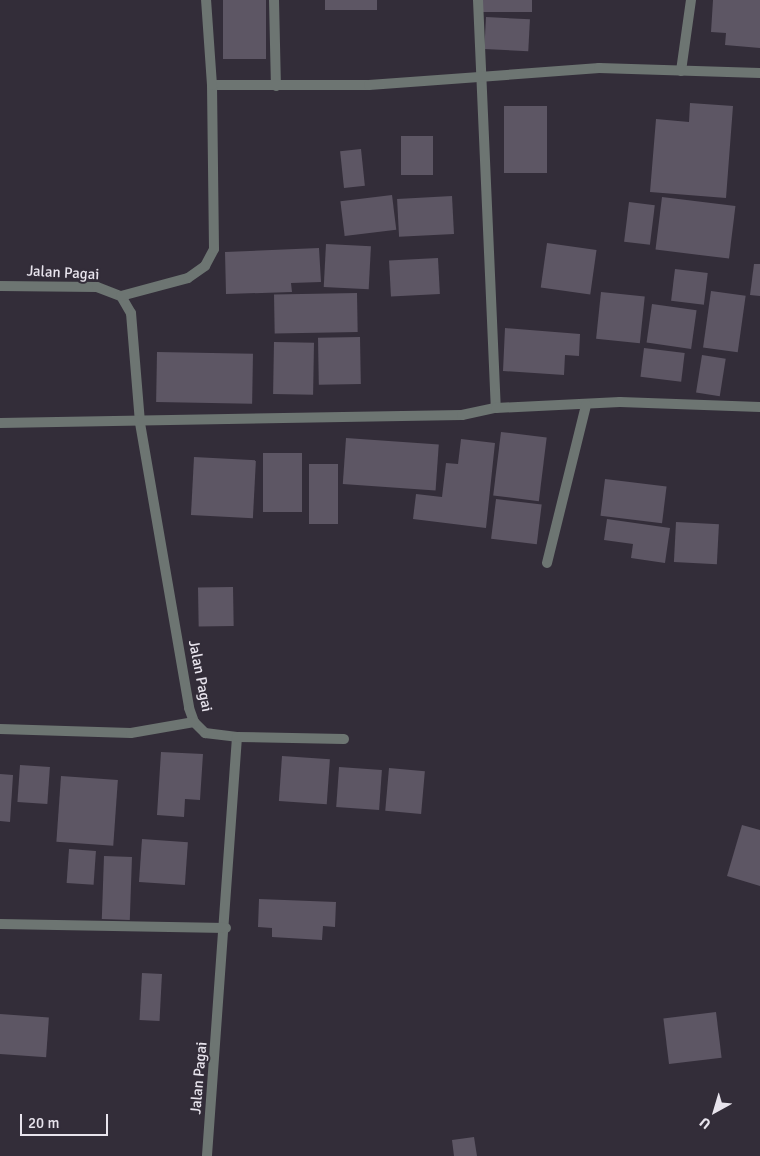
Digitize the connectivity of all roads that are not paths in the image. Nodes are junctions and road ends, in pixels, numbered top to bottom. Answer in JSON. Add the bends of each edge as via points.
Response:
{"nodes":[{"id":1,"x":206,"y":0,"type":"edge"},
{"id":2,"x":274,"y":0,"type":"edge"},
{"id":3,"x":478,"y":0,"type":"edge"},
{"id":4,"x":691,"y":0,"type":"edge"},
{"id":5,"x":681,"y":70,"type":"junction"},
{"id":6,"x":760,"y":73,"type":"edge"},
{"id":7,"x":480,"y":75,"type":"junction"},
{"id":8,"x":212,"y":85,"type":"junction"},
{"id":9,"x":276,"y":86,"type":"junction"},
{"id":10,"x":0,"y":286,"type":"edge"},
{"id":11,"x":121,"y":296,"type":"junction"},
{"id":12,"x":586,"y":405,"type":"junction"},
{"id":13,"x":760,"y":407,"type":"edge"},
{"id":14,"x":496,"y":408,"type":"junction"},
{"id":15,"x":0,"y":423,"type":"edge"},
{"id":16,"x":140,"y":423,"type":"junction"},
{"id":17,"x":547,"y":562,"type":"dead end"},
{"id":18,"x":194,"y":722,"type":"junction"},
{"id":19,"x":0,"y":729,"type":"edge"},
{"id":20,"x":237,"y":737,"type":"junction"},
{"id":21,"x":344,"y":739,"type":"dead end"},
{"id":22,"x":0,"y":924,"type":"edge"},
{"id":23,"x":226,"y":928,"type":"junction"},
{"id":24,"x":207,"y":1156,"type":"edge"}],
"edges":[{"from":1,"to":8,"type":"street"},
{"from":2,"to":9,"type":"street"},
{"from":3,"to":7,"type":"street"},
{"from":4,"to":5,"type":"street"},
{"from":5,"to":6,"type":"street"},
{"from":5,"to":7,"type":"street","via":[[599,68]]},
{"from":7,"to":9,"type":"street","via":[[369,85]]},
{"from":7,"to":14,"type":"street"},
{"from":8,"to":9,"type":"street"},
{"from":8,"to":11,"type":"street","via":[[214,249],[205,266],[188,278]]},
{"from":10,"to":11,"type":"street","name":"Jalan Pagai","via":[[96,287]]},
{"from":11,"to":16,"type":"street","name":"Jalan Pagai","via":[[131,313]]},
{"from":12,"to":13,"type":"street","via":[[696,402]]},
{"from":12,"to":14,"type":"street"},
{"from":12,"to":17,"type":"street"},
{"from":14,"to":16,"type":"street","via":[[462,415]]},
{"from":15,"to":16,"type":"street"},
{"from":16,"to":18,"type":"street","name":"Jalan Pagai"},
{"from":18,"to":19,"type":"street","via":[[131,733]]},
{"from":18,"to":20,"type":"street","name":"Jalan Pagai","via":[[205,733]]},
{"from":20,"to":21,"type":"street"},
{"from":20,"to":23,"type":"street","name":"Jalan Pagai"},
{"from":22,"to":23,"type":"street"},
{"from":23,"to":24,"type":"street","name":"Jalan Pagai"}]}
